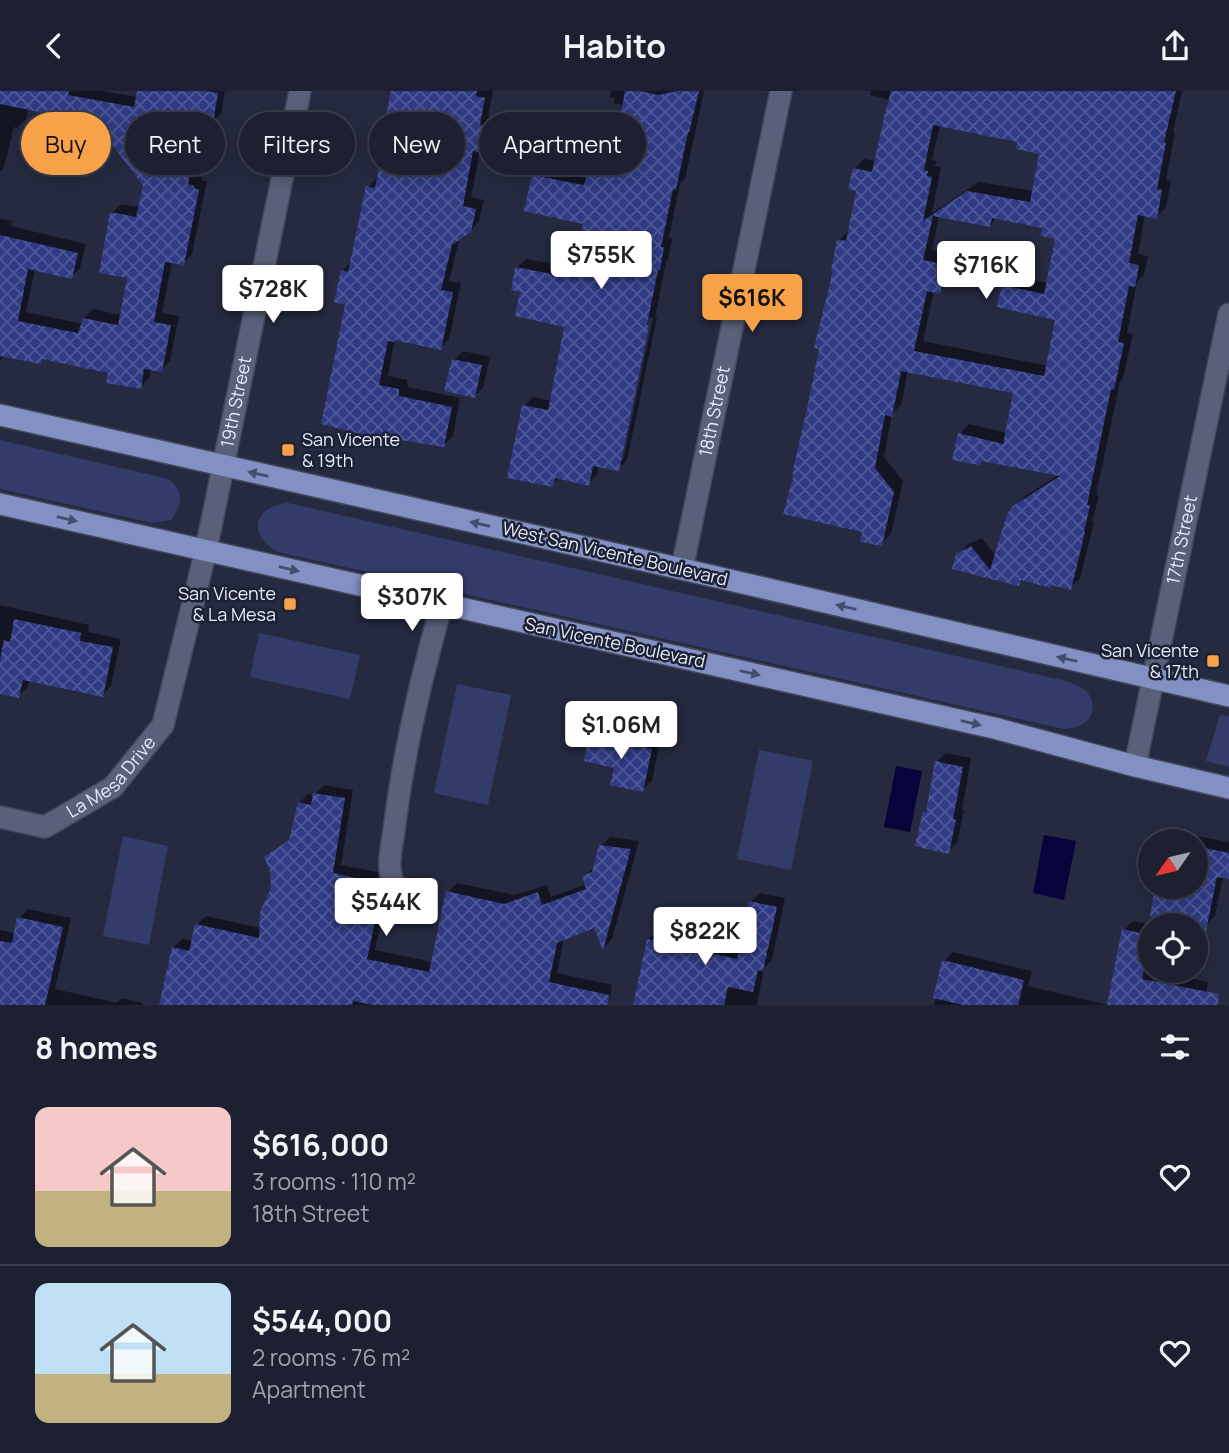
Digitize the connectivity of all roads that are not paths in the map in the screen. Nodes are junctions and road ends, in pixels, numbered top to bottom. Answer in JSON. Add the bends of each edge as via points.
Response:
{"nodes":[{"id":1,"x":300,"y":91,"type":"edge"},
{"id":2,"x":782,"y":91,"type":"edge"},
{"id":3,"x":1229,"y":314,"type":"edge"},
{"id":4,"x":0,"y":415,"type":"edge"},
{"id":5,"x":222,"y":466,"type":"junction"},
{"id":6,"x":0,"y":504,"type":"edge"},
{"id":7,"x":206,"y":550,"type":"junction"},
{"id":8,"x":682,"y":569,"type":"junction"},
{"id":9,"x":442,"y":604,"type":"junction"},
{"id":10,"x":1153,"y":680,"type":"junction"},
{"id":11,"x":1229,"y":697,"type":"edge"},
{"id":12,"x":1135,"y":766,"type":"junction"},
{"id":13,"x":1229,"y":787,"type":"edge"},
{"id":14,"x":0,"y":817,"type":"edge"},
{"id":15,"x":414,"y":901,"type":"dead end"}],
"edges":[{"from":1,"to":5,"type":"street","name":"19th Street"},
{"from":2,"to":8,"type":"street","name":"18th Street"},
{"from":3,"to":10,"type":"street","name":"17th Street"},
{"from":4,"to":5,"type":"main road","name":"West San Vicente Boulevard"},
{"from":5,"to":7,"type":"street","name":"19th Street"},
{"from":8,"to":5,"type":"main road","name":"West San Vicente Boulevard","one_way":true},
{"from":6,"to":7,"type":"main road","name":"San Vicente Boulevard","one_way":true},
{"from":7,"to":9,"type":"main road","name":"San Vicente Boulevard","one_way":true},
{"from":7,"to":14,"type":"street","name":"La Mesa Drive","via":[[163,725],[113,787],[45,827]]},
{"from":10,"to":8,"type":"main road","name":"West San Vicente Boulevard","one_way":true},
{"from":9,"to":12,"type":"main road","name":"San Vicente Boulevard","one_way":true,"via":[[994,728]]},
{"from":9,"to":15,"type":"street","via":[[422,673],[390,857],[391,879]]},
{"from":10,"to":11,"type":"main road","name":"West San Vicente Boulevard"},
{"from":10,"to":12,"type":"street","name":"17th Street"},
{"from":12,"to":13,"type":"main road","name":"San Vicente Boulevard"}]}
